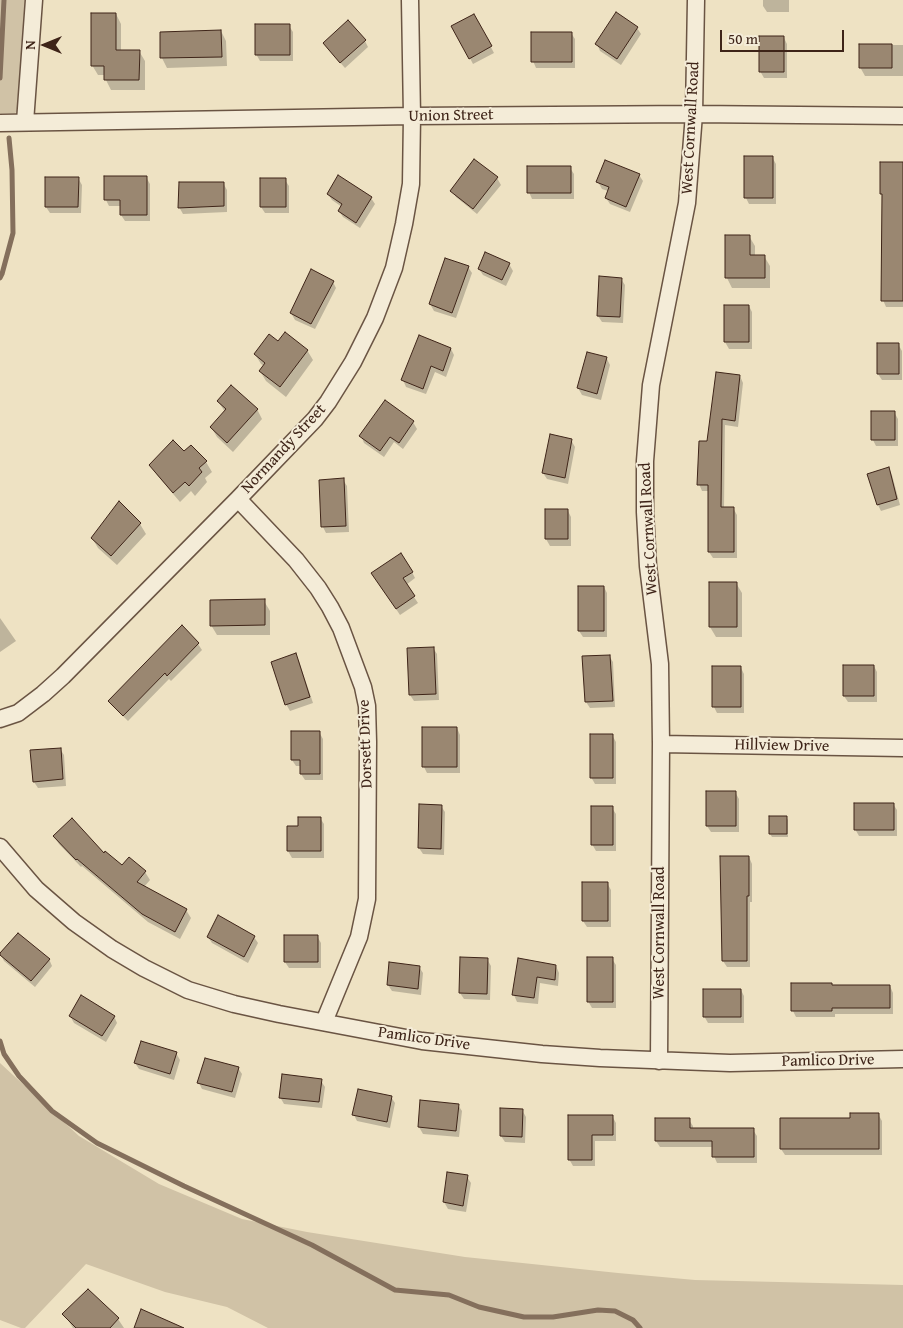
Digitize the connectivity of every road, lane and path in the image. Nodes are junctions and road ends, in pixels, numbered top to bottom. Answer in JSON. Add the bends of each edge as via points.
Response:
{"nodes":[{"id":1,"x":34,"y":0,"type":"edge"},
{"id":2,"x":410,"y":0,"type":"edge"},
{"id":3,"x":696,"y":0,"type":"edge"},
{"id":4,"x":694,"y":114,"type":"junction"},
{"id":5,"x":412,"y":116,"type":"junction"},
{"id":6,"x":903,"y":116,"type":"edge"},
{"id":7,"x":25,"y":122,"type":"junction"},
{"id":8,"x":0,"y":123,"type":"edge"},
{"id":9,"x":238,"y":499,"type":"junction"},
{"id":10,"x":0,"y":719,"type":"edge"},
{"id":11,"x":661,"y":744,"type":"junction"},
{"id":12,"x":903,"y":748,"type":"edge"},
{"id":13,"x":0,"y":847,"type":"edge"},
{"id":14,"x":324,"y":1022,"type":"junction"},
{"id":15,"x":903,"y":1059,"type":"edge"},
{"id":16,"x":658,"y":1061,"type":"junction"}],
"edges":[{"from":1,"to":7,"type":"street"},
{"from":2,"to":5,"type":"street","name":"Normandy Street"},
{"from":3,"to":4,"type":"street","name":"West Cornwall Road"},
{"from":4,"to":5,"type":"street","name":"Union Street"},
{"from":4,"to":6,"type":"street","name":"Union Street"},
{"from":4,"to":11,"type":"street","name":"West Cornwall Road","via":[[687,203],[651,385],[645,461],[648,566],[660,664]]},
{"from":5,"to":7,"type":"street","name":"Union Street"},
{"from":5,"to":9,"type":"street","name":"Normandy Street","via":[[411,184],[404,224],[394,268],[375,318],[328,402]]},
{"from":7,"to":8,"type":"street","name":"Union Street"},
{"from":9,"to":10,"type":"street","name":"Normandy Street","via":[[50,688],[18,713]]},
{"from":9,"to":14,"type":"street","name":"Dorsett Drive","via":[[296,560],[330,607],[363,687],[367,706],[367,899],[359,937]]},
{"from":11,"to":12,"type":"street","name":"Hillview Drive"},
{"from":11,"to":16,"type":"street","name":"West Cornwall Road"},
{"from":13,"to":14,"type":"street","name":"Pamlico Drive","via":[[36,888],[74,922],[144,968],[188,990],[234,1004]]},
{"from":14,"to":16,"type":"street","name":"Pamlico Drive","via":[[432,1042],[542,1054]]},
{"from":15,"to":16,"type":"street","name":"Pamlico Drive","via":[[740,1063]]}]}
